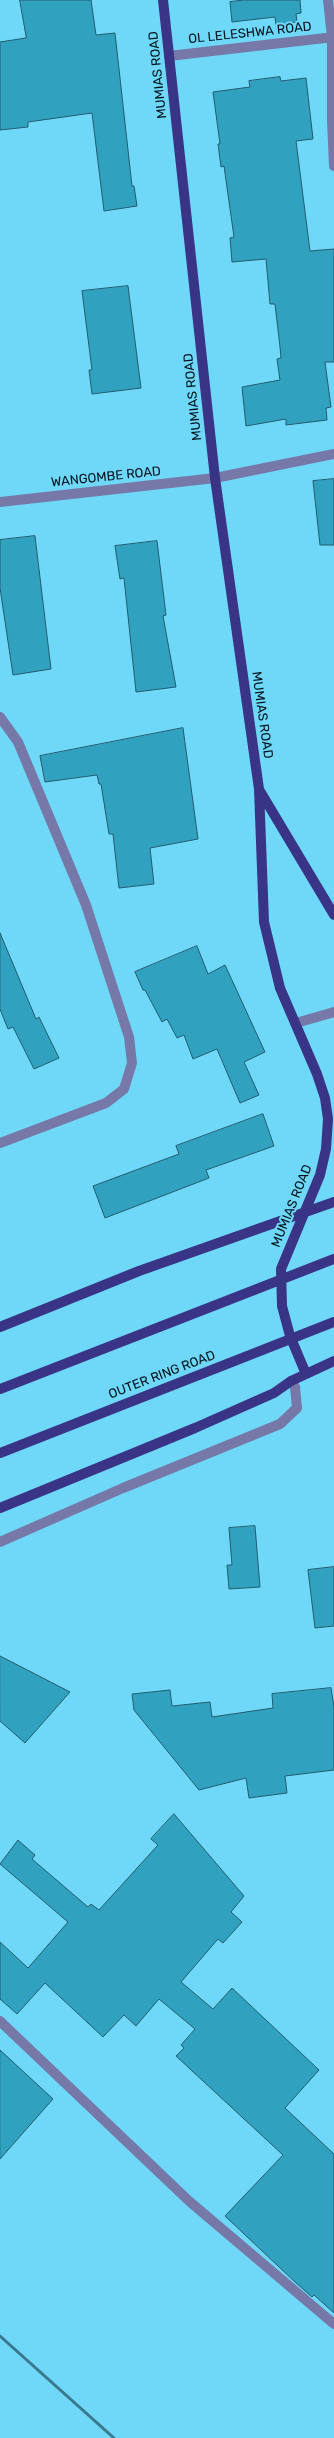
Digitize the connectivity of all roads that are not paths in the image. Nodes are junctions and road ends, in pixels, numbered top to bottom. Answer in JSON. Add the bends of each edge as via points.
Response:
{"nodes":[{"id":1,"x":163,"y":0,"type":"edge"},
{"id":2,"x":328,"y":0,"type":"edge"},
{"id":3,"x":333,"y":37,"type":"edge"},
{"id":4,"x":169,"y":56,"type":"junction"},
{"id":5,"x":333,"y":120,"type":"edge"},
{"id":6,"x":334,"y":166,"type":"edge"},
{"id":7,"x":334,"y":454,"type":"edge"},
{"id":8,"x":215,"y":478,"type":"junction"},
{"id":9,"x":0,"y":502,"type":"edge"},
{"id":10,"x":0,"y":717,"type":"edge"},
{"id":11,"x":259,"y":789,"type":"junction"},
{"id":12,"x":334,"y":915,"type":"edge"},
{"id":13,"x":334,"y":1012,"type":"edge"},
{"id":14,"x":296,"y":1023,"type":"junction"},
{"id":15,"x":0,"y":1143,"type":"edge"},
{"id":16,"x":334,"y":1202,"type":"edge"},
{"id":17,"x":304,"y":1212,"type":"junction"},
{"id":18,"x":334,"y":1259,"type":"edge"},
{"id":19,"x":334,"y":1322,"type":"edge"},
{"id":20,"x":0,"y":1327,"type":"edge"},
{"id":21,"x":334,"y":1361,"type":"edge"},
{"id":22,"x":306,"y":1374,"type":"junction"},
{"id":23,"x":291,"y":1381,"type":"junction"},
{"id":24,"x":0,"y":1390,"type":"edge"},
{"id":25,"x":0,"y":1453,"type":"edge"},
{"id":26,"x":0,"y":1508,"type":"edge"},
{"id":27,"x":0,"y":1542,"type":"edge"},
{"id":28,"x":0,"y":2021,"type":"edge"},
{"id":29,"x":334,"y":2324,"type":"edge"}],
"edges":[{"from":1,"to":4,"type":"main road","name":"MUMIAS ROAD"},
{"from":2,"to":3,"type":"street"},
{"from":3,"to":4,"type":"street","name":"OL LELESHWA ROAD"},
{"from":3,"to":5,"type":"street"},
{"from":4,"to":8,"type":"main road","name":"MUMIAS ROAD"},
{"from":5,"to":6,"type":"street"},
{"from":7,"to":8,"type":"street"},
{"from":8,"to":9,"type":"street","name":"WANGOMBE ROAD"},
{"from":8,"to":11,"type":"main road","name":"MUMIAS ROAD"},
{"from":10,"to":15,"type":"street","via":[[18,742],[86,905],[129,1037],[132,1063],[124,1089],[106,1103]]},
{"from":11,"to":12,"type":"main road","name":"MUMIAS ROAD"},
{"from":11,"to":14,"type":"main road","name":"MUMIAS ROAD","via":[[264,922],[280,988]]},
{"from":13,"to":14,"type":"street"},
{"from":14,"to":17,"type":"main road","name":"MUMIAS ROAD","via":[[325,1098],[328,1119],[326,1149],[320,1175]]},
{"from":16,"to":17,"type":"main road"},
{"from":17,"to":20,"type":"main road","via":[[139,1271]]},
{"from":17,"to":22,"type":"main road","name":"MUMIAS ROAD","via":[[281,1269],[280,1286],[290,1336]]},
{"from":18,"to":24,"type":"main road","bridge":true},
{"from":19,"to":25,"type":"main road","name":"OUTER RING ROAD","bridge":true},
{"from":21,"to":22,"type":"main road"},
{"from":22,"to":23,"type":"main road"},
{"from":23,"to":26,"type":"main road","via":[[274,1393],[195,1428]]},
{"from":23,"to":27,"type":"street","via":[[295,1387],[298,1408],[280,1424]]},
{"from":28,"to":29,"type":"street","via":[[189,2201]]}]}
